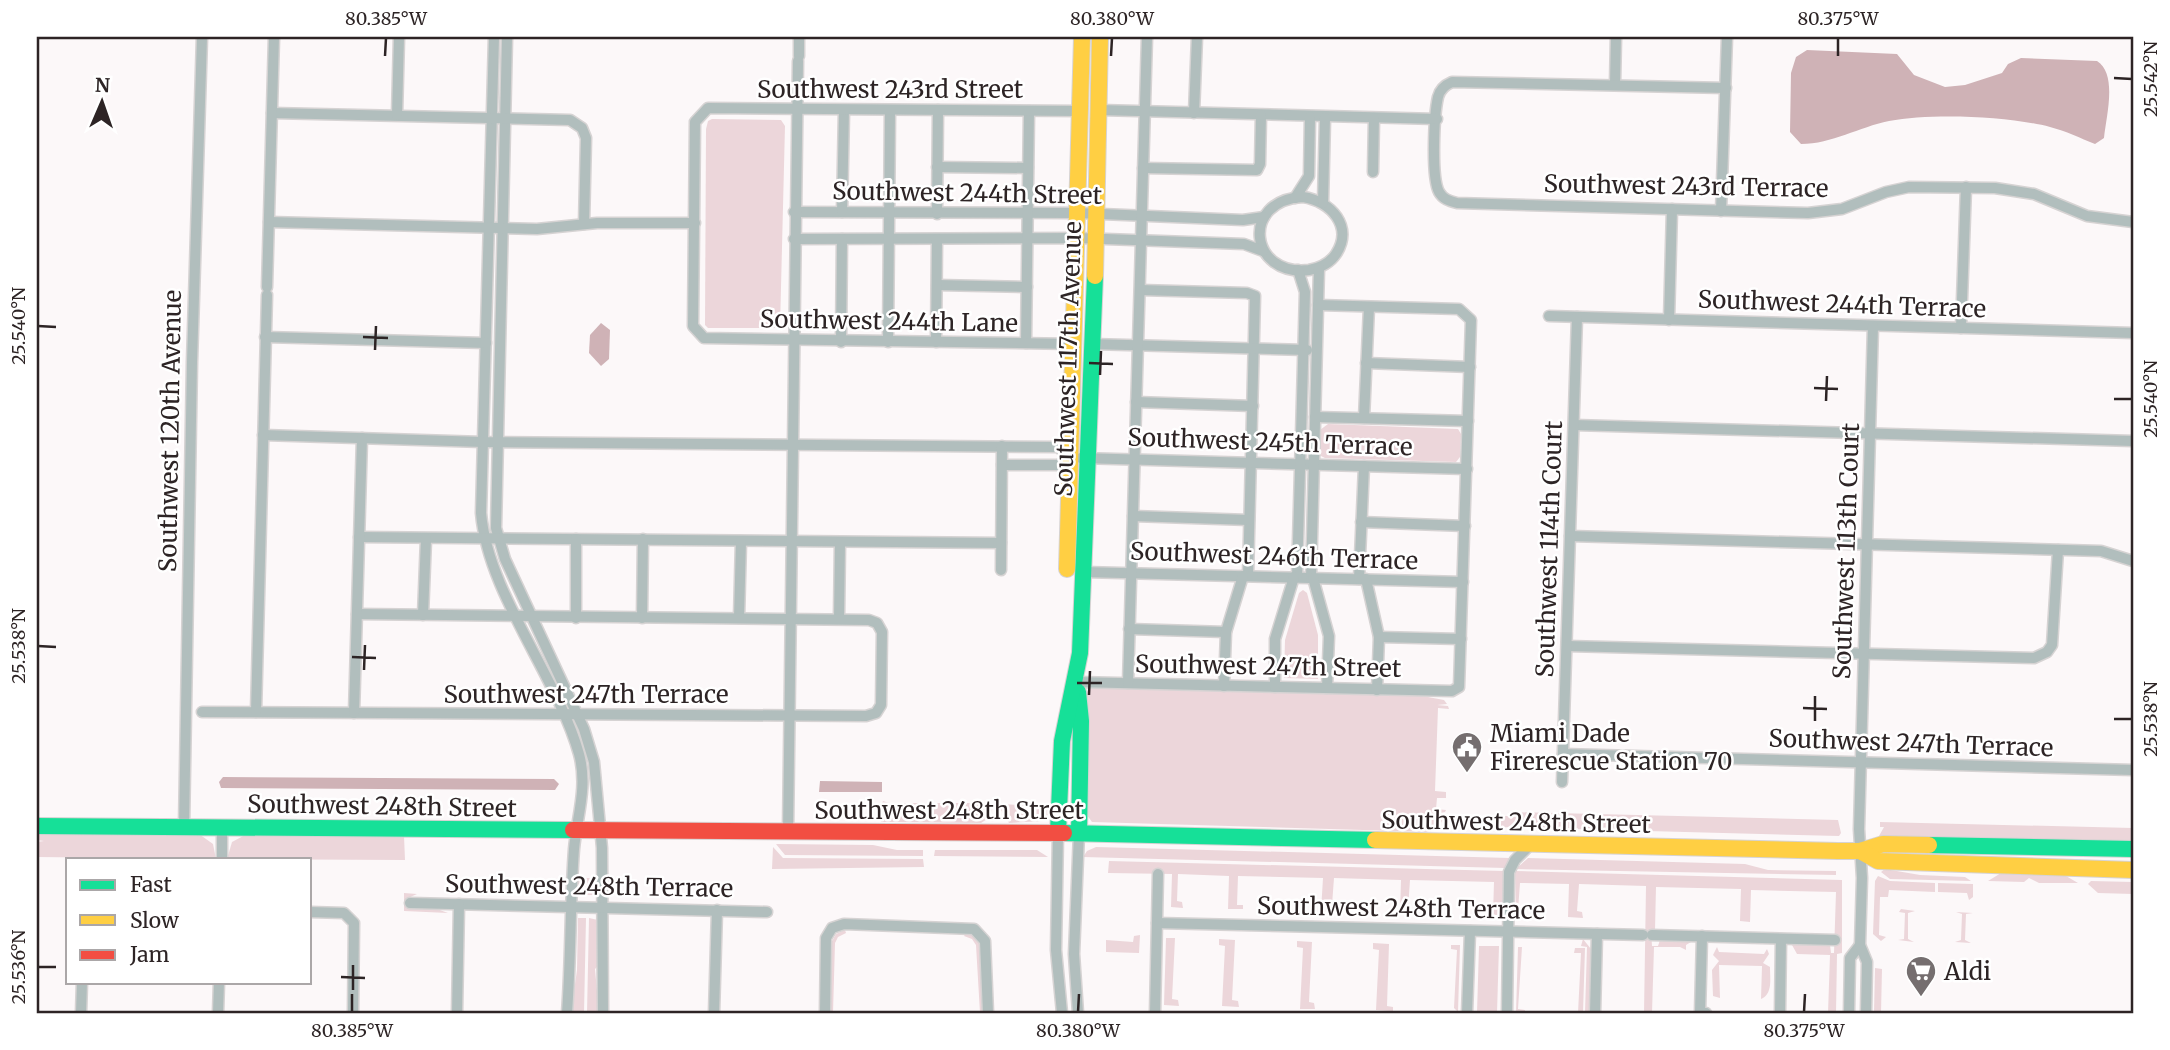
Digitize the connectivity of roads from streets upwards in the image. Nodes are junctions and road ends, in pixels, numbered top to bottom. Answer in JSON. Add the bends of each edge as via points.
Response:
{"nodes":[{"id":1,"x":202,"y":37,"type":"edge"},
{"id":2,"x":274,"y":37,"type":"edge"},
{"id":3,"x":399,"y":37,"type":"edge"},
{"id":4,"x":494,"y":37,"type":"edge"},
{"id":5,"x":508,"y":37,"type":"edge"},
{"id":6,"x":799,"y":37,"type":"edge"},
{"id":7,"x":1082,"y":37,"type":"edge"},
{"id":8,"x":1100,"y":37,"type":"edge"},
{"id":9,"x":1147,"y":37,"type":"edge"},
{"id":10,"x":1197,"y":37,"type":"edge"},
{"id":11,"x":1616,"y":37,"type":"edge"},
{"id":12,"x":1727,"y":37,"type":"edge"},
{"id":13,"x":1615,"y":84,"type":"junction"},
{"id":14,"x":1726,"y":88,"type":"junction"},
{"id":15,"x":796,"y":110,"type":"junction"},
{"id":16,"x":844,"y":110,"type":"junction"},
{"id":17,"x":890,"y":110,"type":"junction"},
{"id":18,"x":938,"y":110,"type":"junction"},
{"id":19,"x":1099,"y":110,"type":"junction"},
{"id":20,"x":1029,"y":111,"type":"junction"},
{"id":21,"x":1081,"y":111,"type":"junction"},
{"id":22,"x":1145,"y":112,"type":"junction"},
{"id":23,"x":272,"y":113,"type":"junction"},
{"id":24,"x":1195,"y":113,"type":"junction"},
{"id":25,"x":397,"y":115,"type":"junction"},
{"id":26,"x":1261,"y":115,"type":"junction"},
{"id":27,"x":1310,"y":117,"type":"junction"},
{"id":28,"x":492,"y":118,"type":"junction"},
{"id":29,"x":1325,"y":118,"type":"junction"},
{"id":30,"x":1374,"y":118,"type":"junction"},
{"id":31,"x":505,"y":119,"type":"junction"},
{"id":32,"x":1437,"y":119,"type":"junction"},
{"id":33,"x":937,"y":167,"type":"junction"},
{"id":34,"x":1028,"y":168,"type":"junction"},
{"id":35,"x":1143,"y":168,"type":"junction"},
{"id":36,"x":1373,"y":172,"type":"dead end"},
{"id":37,"x":1966,"y":187,"type":"junction"},
{"id":38,"x":1295,"y":198,"type":"junction"},
{"id":39,"x":1323,"y":203,"type":"junction"},
{"id":40,"x":1672,"y":209,"type":"junction"},
{"id":41,"x":1028,"y":211,"type":"junction"},
{"id":42,"x":1721,"y":211,"type":"junction"},
{"id":43,"x":794,"y":212,"type":"junction"},
{"id":44,"x":842,"y":212,"type":"junction"},
{"id":45,"x":1078,"y":213,"type":"junction"},
{"id":46,"x":889,"y":214,"type":"junction"},
{"id":47,"x":937,"y":214,"type":"junction"},
{"id":48,"x":1096,"y":214,"type":"junction"},
{"id":49,"x":1142,"y":217,"type":"junction"},
{"id":50,"x":1264,"y":217,"type":"junction"},
{"id":51,"x":269,"y":222,"type":"junction"},
{"id":52,"x":2133,"y":222,"type":"edge"},
{"id":53,"x":695,"y":223,"type":"junction"},
{"id":54,"x":584,"y":224,"type":"junction"},
{"id":55,"x":488,"y":228,"type":"junction"},
{"id":56,"x":502,"y":229,"type":"junction"},
{"id":57,"x":1078,"y":238,"type":"junction"},
{"id":58,"x":1096,"y":238,"type":"junction"},
{"id":59,"x":794,"y":239,"type":"junction"},
{"id":60,"x":842,"y":239,"type":"junction"},
{"id":61,"x":889,"y":239,"type":"junction"},
{"id":62,"x":937,"y":239,"type":"junction"},
{"id":63,"x":1027,"y":241,"type":"junction"},
{"id":64,"x":1141,"y":241,"type":"junction"},
{"id":65,"x":1264,"y":251,"type":"junction"},
{"id":66,"x":1319,"y":268,"type":"junction"},
{"id":67,"x":1298,"y":270,"type":"junction"},
{"id":68,"x":937,"y":285,"type":"junction"},
{"id":69,"x":1027,"y":287,"type":"junction"},
{"id":70,"x":1139,"y":290,"type":"junction"},
{"id":71,"x":1318,"y":305,"type":"junction"},
{"id":72,"x":1368,"y":307,"type":"junction"},
{"id":73,"x":1549,"y":316,"type":"dead end"},
{"id":74,"x":1577,"y":317,"type":"junction"},
{"id":75,"x":1669,"y":320,"type":"junction"},
{"id":76,"x":1873,"y":326,"type":"junction"},
{"id":77,"x":1961,"y":328,"type":"junction"},
{"id":78,"x":2133,"y":333,"type":"edge"},
{"id":79,"x":265,"y":337,"type":"junction"},
{"id":80,"x":793,"y":341,"type":"junction"},
{"id":81,"x":841,"y":342,"type":"junction"},
{"id":82,"x":888,"y":342,"type":"junction"},
{"id":83,"x":936,"y":342,"type":"junction"},
{"id":84,"x":486,"y":343,"type":"junction"},
{"id":85,"x":1026,"y":343,"type":"junction"},
{"id":86,"x":1082,"y":344,"type":"junction"},
{"id":87,"x":1138,"y":345,"type":"junction"},
{"id":88,"x":1254,"y":349,"type":"junction"},
{"id":89,"x":1303,"y":350,"type":"junction"},
{"id":90,"x":1317,"y":351,"type":"junction"},
{"id":91,"x":1366,"y":363,"type":"junction"},
{"id":92,"x":1470,"y":367,"type":"junction"},
{"id":93,"x":1136,"y":402,"type":"junction"},
{"id":94,"x":1253,"y":406,"type":"junction"},
{"id":95,"x":1315,"y":417,"type":"junction"},
{"id":96,"x":1364,"y":418,"type":"junction"},
{"id":97,"x":1468,"y":421,"type":"junction"},
{"id":98,"x":1574,"y":425,"type":"junction"},
{"id":99,"x":1870,"y":434,"type":"junction"},
{"id":100,"x":263,"y":435,"type":"junction"},
{"id":101,"x":362,"y":438,"type":"junction"},
{"id":102,"x":2133,"y":441,"type":"edge"},
{"id":103,"x":483,"y":442,"type":"junction"},
{"id":104,"x":496,"y":442,"type":"junction"},
{"id":105,"x":793,"y":444,"type":"junction"},
{"id":106,"x":1002,"y":446,"type":"junction"},
{"id":107,"x":1079,"y":458,"type":"junction"},
{"id":108,"x":1135,"y":459,"type":"junction"},
{"id":109,"x":1251,"y":463,"type":"junction"},
{"id":110,"x":1300,"y":464,"type":"junction"},
{"id":111,"x":1002,"y":465,"type":"junction"},
{"id":112,"x":1317,"y":465,"type":"junction"},
{"id":113,"x":1364,"y":466,"type":"junction"},
{"id":114,"x":1467,"y":469,"type":"junction"},
{"id":115,"x":1133,"y":516,"type":"junction"},
{"id":116,"x":1250,"y":520,"type":"junction"},
{"id":117,"x":1361,"y":522,"type":"junction"},
{"id":118,"x":1465,"y":526,"type":"junction"},
{"id":119,"x":1570,"y":536,"type":"junction"},
{"id":120,"x":359,"y":537,"type":"junction"},
{"id":121,"x":426,"y":539,"type":"junction"},
{"id":122,"x":498,"y":539,"type":"junction"},
{"id":123,"x":576,"y":539,"type":"junction"},
{"id":124,"x":485,"y":540,"type":"junction"},
{"id":125,"x":643,"y":540,"type":"junction"},
{"id":126,"x":741,"y":541,"type":"junction"},
{"id":127,"x":792,"y":541,"type":"junction"},
{"id":128,"x":840,"y":542,"type":"junction"},
{"id":129,"x":1001,"y":543,"type":"junction"},
{"id":130,"x":1867,"y":544,"type":"junction"},
{"id":131,"x":2058,"y":551,"type":"junction"},
{"id":132,"x":2133,"y":561,"type":"edge"},
{"id":133,"x":1001,"y":570,"type":"dead end"},
{"id":134,"x":1075,"y":570,"type":"junction"},
{"id":135,"x":1131,"y":572,"type":"junction"},
{"id":136,"x":1245,"y":576,"type":"junction"},
{"id":137,"x":1295,"y":577,"type":"junction"},
{"id":138,"x":1312,"y":578,"type":"junction"},
{"id":139,"x":1363,"y":579,"type":"junction"},
{"id":140,"x":1463,"y":582,"type":"junction"},
{"id":141,"x":356,"y":614,"type":"junction"},
{"id":142,"x":423,"y":615,"type":"junction"},
{"id":143,"x":517,"y":616,"type":"junction"},
{"id":144,"x":532,"y":617,"type":"junction"},
{"id":145,"x":576,"y":618,"type":"junction"},
{"id":146,"x":642,"y":618,"type":"junction"},
{"id":147,"x":739,"y":618,"type":"junction"},
{"id":148,"x":790,"y":619,"type":"junction"},
{"id":149,"x":839,"y":619,"type":"junction"},
{"id":150,"x":1129,"y":629,"type":"junction"},
{"id":151,"x":1226,"y":632,"type":"junction"},
{"id":152,"x":1379,"y":637,"type":"junction"},
{"id":153,"x":1461,"y":639,"type":"junction"},
{"id":154,"x":1567,"y":646,"type":"junction"},
{"id":155,"x":1864,"y":653,"type":"junction"},
{"id":156,"x":1077,"y":682,"type":"junction"},
{"id":157,"x":1128,"y":683,"type":"junction"},
{"id":158,"x":1224,"y":686,"type":"junction"},
{"id":159,"x":1275,"y":687,"type":"junction"},
{"id":160,"x":1327,"y":688,"type":"junction"},
{"id":161,"x":1377,"y":690,"type":"junction"},
{"id":162,"x":201,"y":712,"type":"dead end"},
{"id":163,"x":256,"y":712,"type":"junction"},
{"id":164,"x":354,"y":713,"type":"junction"},
{"id":165,"x":563,"y":715,"type":"junction"},
{"id":166,"x":577,"y":715,"type":"junction"},
{"id":167,"x":789,"y":716,"type":"junction"},
{"id":168,"x":1563,"y":754,"type":"junction"},
{"id":169,"x":1861,"y":762,"type":"junction"},
{"id":170,"x":2133,"y":770,"type":"edge"},
{"id":171,"x":1562,"y":782,"type":"dead end"},
{"id":172,"x":37,"y":826,"type":"edge"},
{"id":173,"x":184,"y":827,"type":"junction"},
{"id":174,"x":222,"y":827,"type":"junction"},
{"id":175,"x":577,"y":831,"type":"junction"},
{"id":176,"x":600,"y":831,"type":"junction"},
{"id":177,"x":788,"y":832,"type":"junction"},
{"id":178,"x":1058,"y":833,"type":"junction"},
{"id":179,"x":1079,"y":833,"type":"junction"},
{"id":180,"x":1530,"y":845,"type":"junction"},
{"id":181,"x":2133,"y":849,"type":"edge"},
{"id":182,"x":1860,"y":851,"type":"junction"},
{"id":183,"x":222,"y":858,"type":"edge"},
{"id":184,"x":2133,"y":870,"type":"edge"},
{"id":185,"x":1158,"y":874,"type":"dead end"},
{"id":186,"x":410,"y":903,"type":"dead end"},
{"id":187,"x":459,"y":904,"type":"junction"},
{"id":188,"x":573,"y":907,"type":"junction"},
{"id":189,"x":601,"y":907,"type":"junction"},
{"id":190,"x":717,"y":910,"type":"junction"},
{"id":191,"x":312,"y":912,"type":"edge"},
{"id":192,"x":767,"y":912,"type":"dead end"},
{"id":193,"x":1157,"y":923,"type":"junction"},
{"id":194,"x":1470,"y":930,"type":"junction"},
{"id":195,"x":1508,"y":932,"type":"junction"},
{"id":196,"x":1597,"y":934,"type":"junction"},
{"id":197,"x":1702,"y":936,"type":"junction"},
{"id":198,"x":1781,"y":939,"type":"junction"},
{"id":199,"x":1835,"y":940,"type":"dead end"},
{"id":200,"x":1860,"y":945,"type":"junction"},
{"id":201,"x":82,"y":984,"type":"edge"},
{"id":202,"x":219,"y":984,"type":"edge"},
{"id":203,"x":81,"y":1013,"type":"edge"},
{"id":204,"x":218,"y":1013,"type":"edge"},
{"id":205,"x":353,"y":1013,"type":"edge"},
{"id":206,"x":457,"y":1013,"type":"edge"},
{"id":207,"x":567,"y":1013,"type":"edge"},
{"id":208,"x":603,"y":1013,"type":"edge"},
{"id":209,"x":714,"y":1013,"type":"edge"},
{"id":210,"x":825,"y":1013,"type":"edge"},
{"id":211,"x":988,"y":1013,"type":"edge"},
{"id":212,"x":1062,"y":1013,"type":"edge"},
{"id":213,"x":1078,"y":1013,"type":"edge"},
{"id":214,"x":1154,"y":1013,"type":"edge"},
{"id":215,"x":1468,"y":1013,"type":"edge"},
{"id":216,"x":1507,"y":1013,"type":"edge"},
{"id":217,"x":1595,"y":1013,"type":"edge"},
{"id":218,"x":1700,"y":1013,"type":"edge"},
{"id":219,"x":1706,"y":1013,"type":"edge"},
{"id":220,"x":1780,"y":1013,"type":"edge"},
{"id":221,"x":1849,"y":1013,"type":"edge"},
{"id":222,"x":1866,"y":1013,"type":"edge"}],
"edges":[{"from":1,"to":173,"type":"street","name":"Southwest 120th Avenue"},
{"from":2,"to":23,"type":"street"},
{"from":3,"to":25,"type":"street"},
{"from":4,"to":28,"type":"street"},
{"from":5,"to":31,"type":"street"},
{"from":6,"to":15,"type":"street"},
{"from":7,"to":21,"type":"street","name":"Southwest 117th Avenue"},
{"from":8,"to":19,"type":"street","name":"Southwest 117th Avenue"},
{"from":9,"to":22,"type":"street"},
{"from":10,"to":24,"type":"street"},
{"from":11,"to":13,"type":"street"},
{"from":12,"to":14,"type":"street"},
{"from":13,"to":14,"type":"street"},
{"from":13,"to":32,"type":"street","via":[[1464,79],[1447,83],[1438,98]]},
{"from":14,"to":42,"type":"street"},
{"from":15,"to":16,"type":"street","name":"Southwest 243rd Street"},
{"from":15,"to":43,"type":"street"},
{"from":15,"to":53,"type":"street","name":"Southwest 243rd Street","via":[[708,108],[701,114],[695,122]]},
{"from":16,"to":17,"type":"street","name":"Southwest 243rd Street"},
{"from":16,"to":44,"type":"street"},
{"from":17,"to":18,"type":"street","name":"Southwest 243rd Street"},
{"from":17,"to":46,"type":"street"},
{"from":18,"to":20,"type":"street","name":"Southwest 243rd Street"},
{"from":18,"to":33,"type":"street"},
{"from":19,"to":22,"type":"street"},
{"from":19,"to":48,"type":"street","name":"Southwest 117th Avenue"},
{"from":20,"to":21,"type":"street","name":"Southwest 243rd Street"},
{"from":20,"to":34,"type":"street"},
{"from":21,"to":45,"type":"street","name":"Southwest 117th Avenue"},
{"from":22,"to":24,"type":"street"},
{"from":22,"to":35,"type":"street"},
{"from":23,"to":25,"type":"street"},
{"from":23,"to":51,"type":"street"},
{"from":24,"to":26,"type":"street"},
{"from":25,"to":28,"type":"street"},
{"from":26,"to":27,"type":"street"},
{"from":26,"to":35,"type":"street","via":[[1256,170]]},
{"from":27,"to":29,"type":"street"},
{"from":27,"to":38,"type":"street","via":[[1309,176]]},
{"from":28,"to":31,"type":"street"},
{"from":28,"to":55,"type":"street"},
{"from":29,"to":30,"type":"street"},
{"from":29,"to":39,"type":"street"},
{"from":30,"to":32,"type":"street"},
{"from":30,"to":36,"type":"street"},
{"from":31,"to":54,"type":"street","via":[[567,120],[582,128],[586,141]]},
{"from":31,"to":56,"type":"street"},
{"from":32,"to":40,"type":"street","name":"Southwest 243rd Terrace","via":[[1435,176],[1440,195],[1457,203]]},
{"from":33,"to":34,"type":"street"},
{"from":33,"to":47,"type":"street"},
{"from":34,"to":41,"type":"street"},
{"from":35,"to":49,"type":"street"},
{"from":37,"to":42,"type":"street","name":"Southwest 243rd Terrace","via":[[1898,189],[1832,211]]},
{"from":37,"to":52,"type":"street","name":"Southwest 243rd Terrace","via":[[2019,190],[2087,216]]},
{"from":37,"to":77,"type":"street"},
{"from":38,"to":39,"type":"street"},
{"from":38,"to":50,"type":"street","via":[[1277,204]]},
{"from":39,"to":66,"type":"street","via":[[1336,214],[1343,233],[1337,253]]},
{"from":40,"to":42,"type":"street","name":"Southwest 243rd Terrace"},
{"from":40,"to":75,"type":"street"},
{"from":41,"to":45,"type":"street","name":"Southwest 244th Street"},
{"from":41,"to":47,"type":"street","name":"Southwest 244th Street"},
{"from":41,"to":63,"type":"street"},
{"from":43,"to":44,"type":"street","name":"Southwest 244th Street"},
{"from":43,"to":59,"type":"street"},
{"from":44,"to":46,"type":"street","name":"Southwest 244th Street"},
{"from":45,"to":48,"type":"street","name":"Southwest 244th Street"},
{"from":45,"to":57,"type":"street","name":"Southwest 117th Avenue"},
{"from":46,"to":47,"type":"street","name":"Southwest 244th Street"},
{"from":46,"to":61,"type":"street"},
{"from":48,"to":49,"type":"street","name":"Southwest 244th Street"},
{"from":48,"to":58,"type":"street","name":"Southwest 117th Avenue"},
{"from":49,"to":50,"type":"street","name":"Southwest 244th Street"},
{"from":49,"to":64,"type":"street"},
{"from":50,"to":65,"type":"street","via":[[1259,231]]},
{"from":51,"to":55,"type":"street"},
{"from":51,"to":79,"type":"street"},
{"from":53,"to":54,"type":"street"},
{"from":53,"to":80,"type":"street","name":"Southwest 244th Lane","via":[[694,327],[704,338]]},
{"from":54,"to":56,"type":"street"},
{"from":55,"to":56,"type":"street"},
{"from":55,"to":84,"type":"street"},
{"from":56,"to":104,"type":"street"},
{"from":57,"to":58,"type":"street","name":"Southwest 244th Street"},
{"from":57,"to":63,"type":"street","name":"Southwest 244th Street"},
{"from":57,"to":86,"type":"street","name":"Southwest 117th Avenue"},
{"from":58,"to":64,"type":"street","name":"Southwest 244th Street"},
{"from":58,"to":86,"type":"street","name":"Southwest 117th Avenue"},
{"from":59,"to":60,"type":"street","name":"Southwest 244th Street"},
{"from":59,"to":80,"type":"street"},
{"from":60,"to":61,"type":"street","name":"Southwest 244th Street"},
{"from":60,"to":81,"type":"street"},
{"from":61,"to":62,"type":"street","name":"Southwest 244th Street"},
{"from":61,"to":82,"type":"street"},
{"from":62,"to":63,"type":"street","name":"Southwest 244th Street"},
{"from":62,"to":68,"type":"street"},
{"from":63,"to":69,"type":"street"},
{"from":64,"to":65,"type":"street","name":"Southwest 244th Street","via":[[1244,244]]},
{"from":64,"to":70,"type":"street"},
{"from":65,"to":67,"type":"street","via":[[1279,265]]},
{"from":66,"to":67,"type":"street"},
{"from":66,"to":71,"type":"street"},
{"from":67,"to":89,"type":"street","via":[[1305,292]]},
{"from":68,"to":69,"type":"street"},
{"from":68,"to":83,"type":"street"},
{"from":69,"to":85,"type":"street"},
{"from":70,"to":87,"type":"street"},
{"from":70,"to":88,"type":"street","via":[[1252,293],[1256,300]]},
{"from":71,"to":72,"type":"street"},
{"from":71,"to":90,"type":"street"},
{"from":72,"to":91,"type":"street"},
{"from":72,"to":92,"type":"street","via":[[1461,309],[1469,317]]},
{"from":73,"to":74,"type":"street","name":"Southwest 244th Terrace"},
{"from":74,"to":75,"type":"street","name":"Southwest 244th Terrace"},
{"from":74,"to":98,"type":"street","name":"Southwest 114th Court"},
{"from":75,"to":76,"type":"street","name":"Southwest 244th Terrace"},
{"from":76,"to":77,"type":"street","name":"Southwest 244th Terrace"},
{"from":76,"to":99,"type":"street","name":"Southwest 113th Court"},
{"from":77,"to":78,"type":"street","name":"Southwest 244th Terrace"},
{"from":79,"to":84,"type":"street"},
{"from":79,"to":100,"type":"street"},
{"from":80,"to":81,"type":"street","name":"Southwest 244th Lane"},
{"from":80,"to":105,"type":"street"},
{"from":81,"to":82,"type":"street","name":"Southwest 244th Lane"},
{"from":82,"to":83,"type":"street","name":"Southwest 244th Lane"},
{"from":83,"to":85,"type":"street","name":"Southwest 244th Lane"},
{"from":84,"to":103,"type":"street"},
{"from":85,"to":86,"type":"street","name":"Southwest 244th Lane"},
{"from":86,"to":87,"type":"street","name":"Southwest 244th Lane"},
{"from":86,"to":107,"type":"street","name":"Southwest 117th Avenue"},
{"from":87,"to":88,"type":"street","name":"Southwest 244th Lane"},
{"from":87,"to":93,"type":"street"},
{"from":88,"to":89,"type":"street","name":"Southwest 244th Lane"},
{"from":88,"to":94,"type":"street"},
{"from":89,"to":90,"type":"street","name":"Southwest 244th Lane"},
{"from":89,"to":110,"type":"street"},
{"from":90,"to":95,"type":"street"},
{"from":91,"to":92,"type":"street"},
{"from":91,"to":96,"type":"street"},
{"from":92,"to":97,"type":"street"},
{"from":93,"to":94,"type":"street"},
{"from":93,"to":108,"type":"street"},
{"from":94,"to":109,"type":"street"},
{"from":95,"to":96,"type":"street"},
{"from":95,"to":112,"type":"street"},
{"from":96,"to":97,"type":"street"},
{"from":97,"to":114,"type":"street"},
{"from":98,"to":99,"type":"street"},
{"from":98,"to":119,"type":"street","name":"Southwest 114th Court"},
{"from":99,"to":102,"type":"street"},
{"from":99,"to":130,"type":"street","name":"Southwest 113th Court"},
{"from":100,"to":101,"type":"street"},
{"from":100,"to":163,"type":"street"},
{"from":101,"to":103,"type":"street"},
{"from":101,"to":120,"type":"street"},
{"from":103,"to":104,"type":"street"},
{"from":103,"to":124,"type":"street"},
{"from":104,"to":105,"type":"street"},
{"from":104,"to":122,"type":"street"},
{"from":105,"to":106,"type":"street"},
{"from":105,"to":127,"type":"street"},
{"from":106,"to":107,"type":"street","via":[[1058,447]]},
{"from":106,"to":111,"type":"street"},
{"from":107,"to":108,"type":"street","name":"Southwest 245th Terrace"},
{"from":107,"to":111,"type":"street","via":[[1058,466]]},
{"from":107,"to":134,"type":"street","name":"Southwest 117th Avenue"},
{"from":108,"to":109,"type":"street","name":"Southwest 245th Terrace"},
{"from":108,"to":115,"type":"street"},
{"from":109,"to":110,"type":"street","name":"Southwest 245th Terrace"},
{"from":109,"to":116,"type":"street"},
{"from":110,"to":112,"type":"street","name":"Southwest 245th Terrace"},
{"from":110,"to":137,"type":"street"},
{"from":111,"to":129,"type":"street"},
{"from":112,"to":113,"type":"street","name":"Southwest 245th Terrace"},
{"from":112,"to":138,"type":"street"},
{"from":113,"to":114,"type":"street","name":"Southwest 245th Terrace"},
{"from":113,"to":117,"type":"street"},
{"from":114,"to":118,"type":"street"},
{"from":115,"to":116,"type":"street"},
{"from":115,"to":135,"type":"street"},
{"from":116,"to":136,"type":"street"},
{"from":117,"to":118,"type":"street"},
{"from":117,"to":139,"type":"street"},
{"from":118,"to":140,"type":"street"},
{"from":119,"to":130,"type":"street"},
{"from":119,"to":154,"type":"street","name":"Southwest 114th Court"},
{"from":120,"to":121,"type":"street"},
{"from":120,"to":141,"type":"street"},
{"from":121,"to":124,"type":"street"},
{"from":121,"to":142,"type":"street"},
{"from":122,"to":123,"type":"street"},
{"from":122,"to":124,"type":"street"},
{"from":122,"to":144,"type":"street"},
{"from":123,"to":125,"type":"street"},
{"from":123,"to":145,"type":"street"},
{"from":124,"to":143,"type":"street"},
{"from":125,"to":126,"type":"street"},
{"from":125,"to":146,"type":"street"},
{"from":126,"to":127,"type":"street"},
{"from":126,"to":147,"type":"street"},
{"from":127,"to":128,"type":"street"},
{"from":127,"to":148,"type":"street"},
{"from":128,"to":129,"type":"street"},
{"from":128,"to":149,"type":"street"},
{"from":129,"to":133,"type":"street"},
{"from":130,"to":131,"type":"street"},
{"from":130,"to":155,"type":"street","name":"Southwest 113th Court"},
{"from":131,"to":132,"type":"street","via":[[2101,551]]},
{"from":131,"to":155,"type":"street","via":[[2052,645],[2044,654],[2029,659]]},
{"from":134,"to":135,"type":"street","name":"Southwest 246th Terrace"},
{"from":134,"to":156,"type":"street","name":"Southwest 117th Avenue"},
{"from":135,"to":136,"type":"street","name":"Southwest 246th Terrace"},
{"from":135,"to":150,"type":"street"},
{"from":136,"to":137,"type":"street","name":"Southwest 246th Terrace"},
{"from":136,"to":151,"type":"street"},
{"from":137,"to":138,"type":"street","name":"Southwest 246th Terrace"},
{"from":137,"to":159,"type":"street","via":[[1275,639]]},
{"from":138,"to":139,"type":"street","name":"Southwest 246th Terrace"},
{"from":138,"to":160,"type":"street","via":[[1329,636]]},
{"from":139,"to":140,"type":"street","name":"Southwest 246th Terrace"},
{"from":139,"to":152,"type":"street"},
{"from":140,"to":153,"type":"street"},
{"from":141,"to":142,"type":"street"},
{"from":141,"to":164,"type":"street"},
{"from":142,"to":143,"type":"street"},
{"from":143,"to":144,"type":"street"},
{"from":143,"to":165,"type":"street"},
{"from":144,"to":145,"type":"street"},
{"from":144,"to":166,"type":"street"},
{"from":145,"to":146,"type":"street"},
{"from":146,"to":147,"type":"street"},
{"from":147,"to":148,"type":"street"},
{"from":148,"to":149,"type":"street"},
{"from":148,"to":167,"type":"street"},
{"from":149,"to":167,"type":"street","name":"Southwest 247th Terrace","via":[[877,623],[882,635],[878,711],[866,716]]},
{"from":150,"to":151,"type":"street"},
{"from":150,"to":157,"type":"street"},
{"from":151,"to":158,"type":"street"},
{"from":152,"to":153,"type":"street"},
{"from":152,"to":161,"type":"street"},
{"from":153,"to":161,"type":"street","name":"Southwest 247th Street","via":[[1457,690]]},
{"from":154,"to":155,"type":"street"},
{"from":154,"to":168,"type":"street","name":"Southwest 114th Court"},
{"from":155,"to":169,"type":"street","name":"Southwest 113th Court"},
{"from":156,"to":157,"type":"street","name":"Southwest 247th Street"},
{"from":156,"to":178,"type":"street","name":"Southwest 117th Avenue","via":[[1061,749]]},
{"from":156,"to":179,"type":"street","name":"Southwest 117th Avenue"},
{"from":157,"to":158,"type":"street","name":"Southwest 247th Street"},
{"from":158,"to":159,"type":"street","name":"Southwest 247th Street"},
{"from":159,"to":160,"type":"street","name":"Southwest 247th Street"},
{"from":160,"to":161,"type":"street","name":"Southwest 247th Street"},
{"from":162,"to":163,"type":"street","name":"Southwest 247th Terrace"},
{"from":163,"to":164,"type":"street","name":"Southwest 247th Terrace"},
{"from":164,"to":165,"type":"street","name":"Southwest 247th Terrace"},
{"from":165,"to":166,"type":"street","name":"Southwest 247th Terrace"},
{"from":165,"to":175,"type":"street","via":[[582,771]]},
{"from":166,"to":167,"type":"street","name":"Southwest 247th Terrace"},
{"from":166,"to":176,"type":"street","via":[[593,758]]},
{"from":167,"to":177,"type":"street"},
{"from":168,"to":169,"type":"street","name":"Southwest 247th Terrace"},
{"from":168,"to":171,"type":"street","name":"Southwest 114th Court"},
{"from":169,"to":170,"type":"street","name":"Southwest 247th Terrace"},
{"from":169,"to":182,"type":"street","name":"Southwest 113th Court"},
{"from":172,"to":173,"type":"street","name":"Southwest 248th Street"},
{"from":173,"to":174,"type":"street","name":"Southwest 248th Street"},
{"from":174,"to":175,"type":"street","name":"Southwest 248th Street"},
{"from":174,"to":183,"type":"street"},
{"from":175,"to":176,"type":"street","name":"Southwest 248th Street"},
{"from":175,"to":188,"type":"street"},
{"from":176,"to":177,"type":"street","name":"Southwest 248th Street"},
{"from":176,"to":189,"type":"street"},
{"from":177,"to":178,"type":"street","name":"Southwest 248th Street"},
{"from":178,"to":179,"type":"street","name":"Southwest 248th Street"},
{"from":178,"to":212,"type":"street","name":"Southwest 117th Avenue","via":[[1056,950]]},
{"from":179,"to":180,"type":"street","name":"Southwest 248th Street"},
{"from":179,"to":213,"type":"street","name":"Southwest 117th Avenue","via":[[1074,959]]},
{"from":180,"to":182,"type":"street","name":"Southwest 248th Street"},
{"from":180,"to":195,"type":"street","via":[[1510,871]]},
{"from":181,"to":182,"type":"street","name":"Southwest 248th Street","via":[[1883,844]]},
{"from":182,"to":184,"type":"street","name":"Southwest 248th Street","via":[[1878,860]]},
{"from":182,"to":200,"type":"street","name":"Southwest 113th Court"},
{"from":185,"to":193,"type":"street"},
{"from":186,"to":187,"type":"street","name":"Southwest 248th Terrace"},
{"from":187,"to":188,"type":"street","name":"Southwest 248th Terrace"},
{"from":187,"to":206,"type":"street"},
{"from":188,"to":189,"type":"street","name":"Southwest 248th Terrace"},
{"from":188,"to":207,"type":"street"},
{"from":189,"to":190,"type":"street","name":"Southwest 248th Terrace"},
{"from":189,"to":208,"type":"street"},
{"from":190,"to":192,"type":"street","name":"Southwest 248th Terrace"},
{"from":190,"to":209,"type":"street"},
{"from":191,"to":205,"type":"street","via":[[344,913],[353,920]]},
{"from":193,"to":194,"type":"street","name":"Southwest 248th Terrace"},
{"from":193,"to":214,"type":"street"},
{"from":194,"to":195,"type":"street","name":"Southwest 248th Terrace"},
{"from":194,"to":215,"type":"street"},
{"from":195,"to":196,"type":"street","name":"Southwest 248th Terrace"},
{"from":195,"to":216,"type":"street"},
{"from":196,"to":197,"type":"street","name":"Southwest 248th Terrace"},
{"from":196,"to":217,"type":"street"},
{"from":197,"to":198,"type":"street","name":"Southwest 248th Terrace"},
{"from":197,"to":218,"type":"street"},
{"from":198,"to":199,"type":"street","name":"Southwest 248th Terrace"},
{"from":198,"to":220,"type":"street"},
{"from":200,"to":221,"type":"street","name":"Southwest 113th Court","via":[[1850,958]]},
{"from":200,"to":222,"type":"street","name":"Southwest 113th Court","via":[[1867,961]]},
{"from":201,"to":203,"type":"street"},
{"from":202,"to":204,"type":"street"},
{"from":210,"to":211,"type":"street","via":[[826,941],[830,931],[855,925],[969,928],[980,933],[985,945]]},
{"from":218,"to":219,"type":"street"}]}
